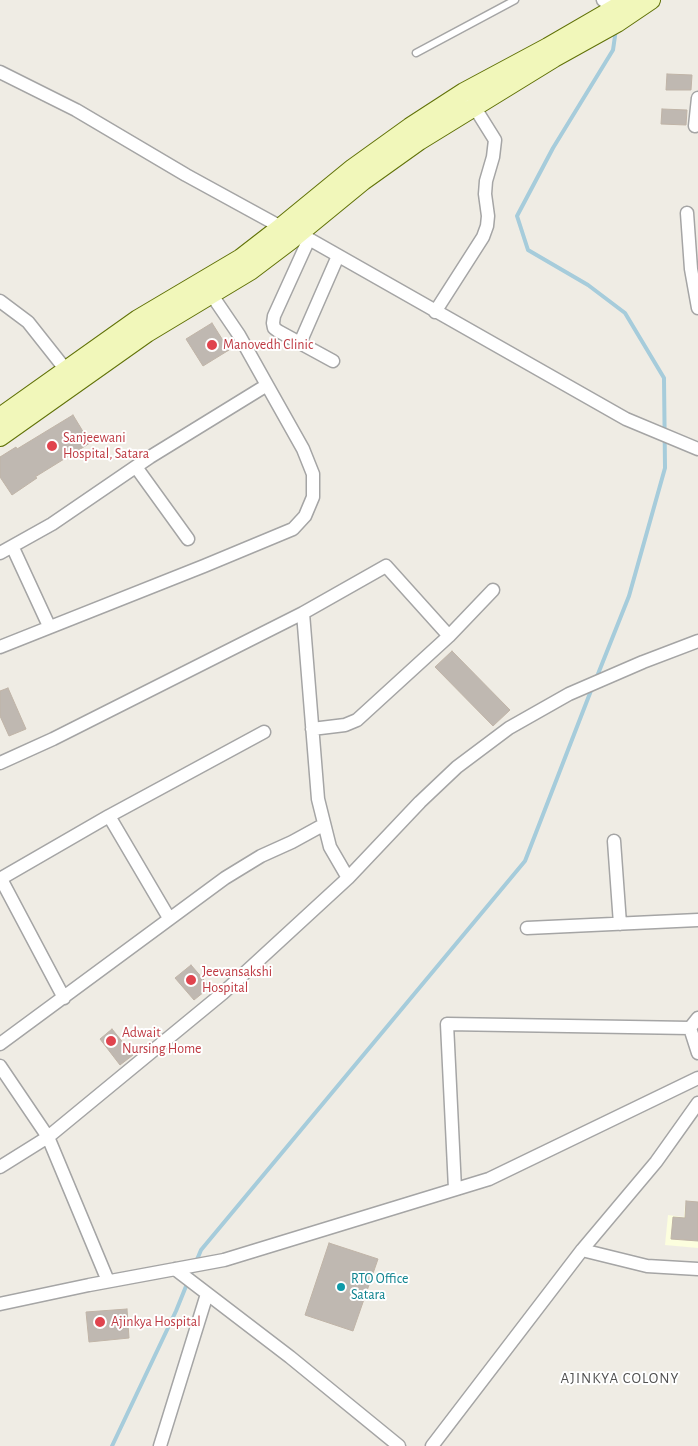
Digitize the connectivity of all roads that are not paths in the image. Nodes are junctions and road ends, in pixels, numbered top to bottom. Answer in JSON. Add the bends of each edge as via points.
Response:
{"nodes":[{"id":1,"x":514,"y":0,"type":"edge"},
{"id":2,"x":651,"y":0,"type":"edge"},
{"id":3,"x":618,"y":7,"type":"edge"},
{"id":4,"x":416,"y":53,"type":"dead end"},
{"id":5,"x":0,"y":72,"type":"edge"},
{"id":6,"x":698,"y":98,"type":"edge"},
{"id":7,"x":470,"y":99,"type":"junction"},
{"id":8,"x":695,"y":126,"type":"dead end"},
{"id":9,"x":687,"y":213,"type":"dead end"},
{"id":10,"x":281,"y":227,"type":"junction"},
{"id":11,"x":304,"y":237,"type":"junction"},
{"id":12,"x":338,"y":256,"type":"junction"},
{"id":13,"x":206,"y":287,"type":"junction"},
{"id":14,"x":0,"y":301,"type":"edge"},
{"id":15,"x":698,"y":308,"type":"edge"},
{"id":16,"x":436,"y":312,"type":"junction"},
{"id":17,"x":300,"y":343,"type":"junction"},
{"id":18,"x":333,"y":361,"type":"dead end"},
{"id":19,"x":66,"y":370,"type":"junction"},
{"id":20,"x":267,"y":385,"type":"junction"},
{"id":21,"x":2,"y":427,"type":"edge"},
{"id":22,"x":698,"y":449,"type":"edge"},
{"id":23,"x":136,"y":467,"type":"junction"},
{"id":24,"x":188,"y":539,"type":"dead end"},
{"id":25,"x":13,"y":548,"type":"junction"},
{"id":26,"x":0,"y":554,"type":"edge"},
{"id":27,"x":493,"y":590,"type":"dead end"},
{"id":28,"x":302,"y":613,"type":"junction"},
{"id":29,"x":49,"y":626,"type":"junction"},
{"id":30,"x":449,"y":636,"type":"junction"},
{"id":31,"x":698,"y":641,"type":"edge"},
{"id":32,"x":0,"y":647,"type":"edge"},
{"id":33,"x":312,"y":729,"type":"junction"},
{"id":34,"x":264,"y":732,"type":"dead end"},
{"id":35,"x":0,"y":763,"type":"edge"},
{"id":36,"x":109,"y":816,"type":"junction"},
{"id":37,"x":323,"y":825,"type":"junction"},
{"id":38,"x":614,"y":841,"type":"dead end"},
{"id":39,"x":348,"y":878,"type":"junction"},
{"id":40,"x":0,"y":879,"type":"edge"},
{"id":41,"x":170,"y":918,"type":"junction"},
{"id":42,"x":698,"y":920,"type":"edge"},
{"id":43,"x":620,"y":924,"type":"junction"},
{"id":44,"x":528,"y":928,"type":"dead end"},
{"id":45,"x":64,"y":998,"type":"junction"},
{"id":46,"x":694,"y":1023,"type":"edge"},
{"id":47,"x":0,"y":1044,"type":"edge"},
{"id":48,"x":698,"y":1053,"type":"edge"},
{"id":49,"x":0,"y":1066,"type":"edge"},
{"id":50,"x":698,"y":1078,"type":"edge"},
{"id":51,"x":698,"y":1103,"type":"edge"},
{"id":52,"x":48,"y":1137,"type":"junction"},
{"id":53,"x":0,"y":1167,"type":"edge"},
{"id":54,"x":454,"y":1190,"type":"junction"},
{"id":55,"x":582,"y":1250,"type":"junction"},
{"id":56,"x":175,"y":1268,"type":"junction"},
{"id":57,"x":698,"y":1269,"type":"edge"},
{"id":58,"x":108,"y":1281,"type":"junction"},
{"id":59,"x":208,"y":1294,"type":"junction"},
{"id":60,"x":0,"y":1304,"type":"edge"},
{"id":61,"x":160,"y":1446,"type":"edge"},
{"id":62,"x":399,"y":1446,"type":"edge"},
{"id":63,"x":432,"y":1446,"type":"edge"}],
"edges":[{"from":1,"to":4,"type":"lane"},
{"from":2,"to":3,"type":"street"},
{"from":3,"to":7,"type":"street","via":[[548,47]]},
{"from":5,"to":10,"type":"street","via":[[76,110]]},
{"from":6,"to":8,"type":"street"},
{"from":7,"to":10,"type":"street","via":[[410,127],[353,168]]},
{"from":7,"to":11,"type":"street","via":[[371,176]]},
{"from":7,"to":16,"type":"street","via":[[495,140],[486,181],[487,226]]},
{"from":9,"to":15,"type":"street"},
{"from":10,"to":11,"type":"street"},
{"from":10,"to":13,"type":"street"},
{"from":11,"to":12,"type":"street"},
{"from":11,"to":13,"type":"street","via":[[250,271]]},
{"from":11,"to":17,"type":"street","via":[[273,323],[274,328]]},
{"from":12,"to":16,"type":"street"},
{"from":12,"to":17,"type":"street"},
{"from":13,"to":19,"type":"street","via":[[138,319]]},
{"from":13,"to":20,"type":"street","via":[[239,335]]},
{"from":13,"to":21,"type":"street","via":[[147,333]]},
{"from":14,"to":19,"type":"street","via":[[28,322]]},
{"from":16,"to":22,"type":"street","via":[[626,419]]},
{"from":17,"to":18,"type":"street"},
{"from":19,"to":21,"type":"street"},
{"from":20,"to":23,"type":"street"},
{"from":20,"to":29,"type":"street","via":[[303,449],[313,474],[313,497],[305,516],[293,528]]},
{"from":23,"to":24,"type":"street"},
{"from":23,"to":25,"type":"street"},
{"from":25,"to":26,"type":"street"},
{"from":25,"to":29,"type":"street"},
{"from":27,"to":30,"type":"street"},
{"from":28,"to":30,"type":"street","via":[[386,566]]},
{"from":28,"to":33,"type":"street"},
{"from":28,"to":35,"type":"street"},
{"from":29,"to":32,"type":"street"},
{"from":30,"to":33,"type":"street","via":[[357,720],[345,725]]},
{"from":31,"to":39,"type":"street","via":[[568,694],[509,728],[456,767]]},
{"from":33,"to":37,"type":"street"},
{"from":34,"to":36,"type":"street"},
{"from":36,"to":40,"type":"street"},
{"from":36,"to":41,"type":"street"},
{"from":37,"to":39,"type":"street","via":[[330,847]]},
{"from":37,"to":41,"type":"street","via":[[225,878]]},
{"from":38,"to":43,"type":"street"},
{"from":39,"to":52,"type":"street","via":[[224,994]]},
{"from":40,"to":45,"type":"street"},
{"from":41,"to":45,"type":"street"},
{"from":42,"to":43,"type":"street"},
{"from":43,"to":44,"type":"street"},
{"from":45,"to":47,"type":"street"},
{"from":46,"to":48,"type":"street"},
{"from":46,"to":54,"type":"street","via":[[447,1024]]},
{"from":49,"to":52,"type":"street"},
{"from":50,"to":54,"type":"street","via":[[489,1179]]},
{"from":51,"to":55,"type":"street","via":[[656,1162]]},
{"from":52,"to":53,"type":"street"},
{"from":52,"to":58,"type":"street"},
{"from":54,"to":56,"type":"street","via":[[224,1260]]},
{"from":55,"to":57,"type":"street","via":[[646,1266]]},
{"from":55,"to":63,"type":"street"},
{"from":56,"to":58,"type":"street"},
{"from":56,"to":59,"type":"street"},
{"from":58,"to":60,"type":"street"},
{"from":59,"to":61,"type":"street"},
{"from":59,"to":62,"type":"street"}]}
